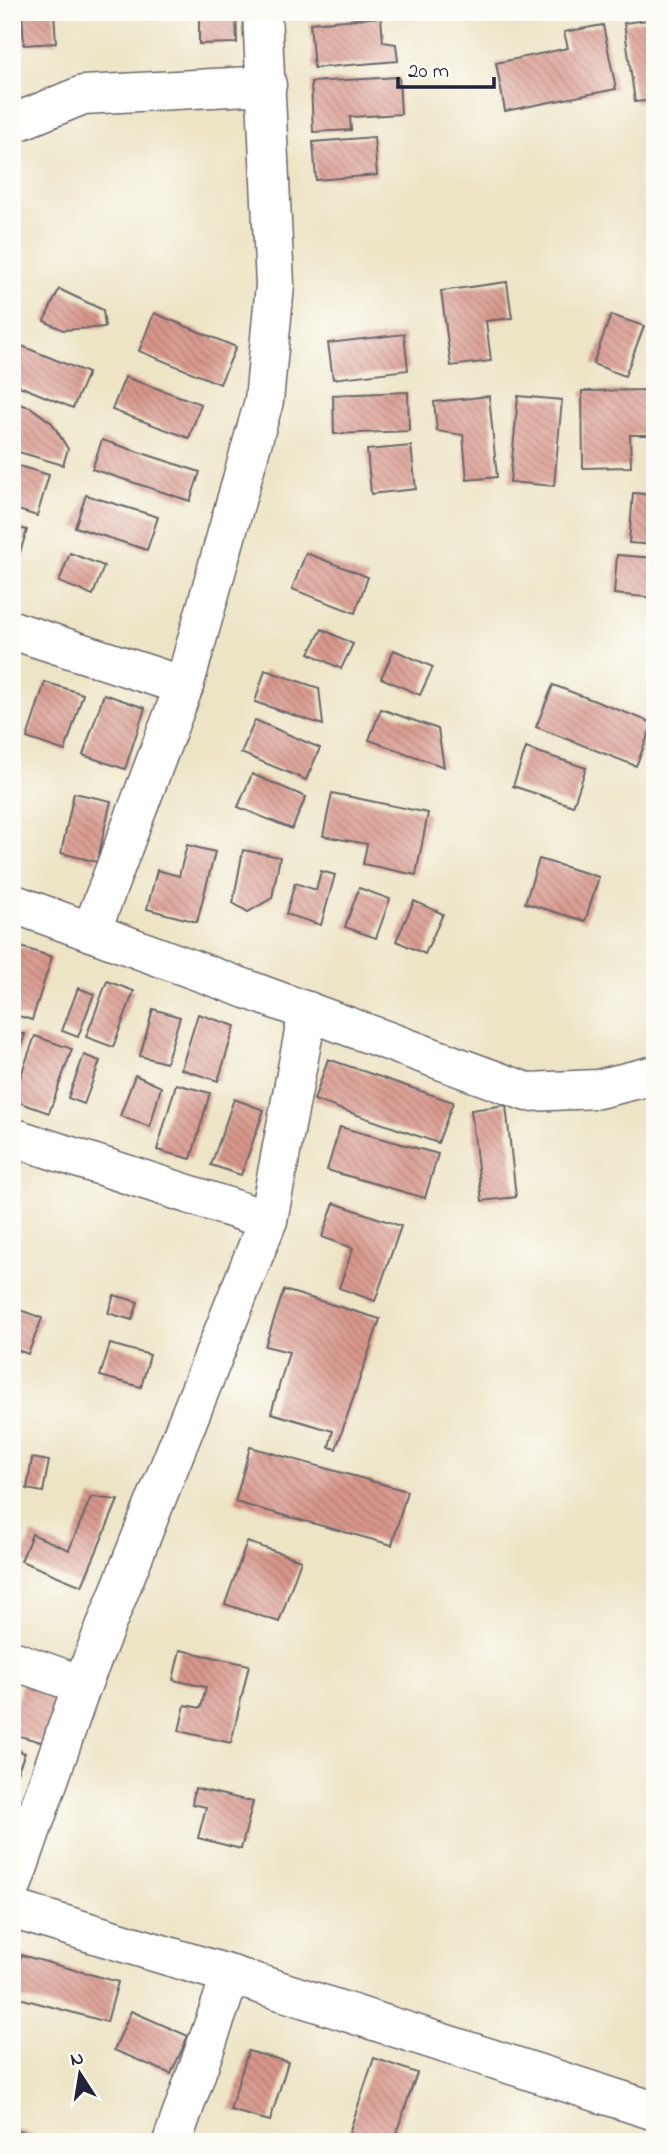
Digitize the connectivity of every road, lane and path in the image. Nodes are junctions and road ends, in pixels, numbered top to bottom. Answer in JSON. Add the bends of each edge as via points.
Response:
{"nodes":[{"id":1,"x":262,"y":12,"type":"edge"},
{"id":2,"x":267,"y":85,"type":"junction"},
{"id":3,"x":12,"y":124,"type":"edge"},
{"id":4,"x":12,"y":630,"type":"edge"},
{"id":5,"x":184,"y":686,"type":"junction"},
{"id":6,"x":12,"y":903,"type":"edge"},
{"id":7,"x":91,"y":932,"type":"junction"},
{"id":8,"x":308,"y":1010,"type":"junction"},
{"id":9,"x":655,"y":1075,"type":"edge"},
{"id":10,"x":12,"y":1137,"type":"edge"},
{"id":11,"x":268,"y":1220,"type":"junction"},
{"id":12,"x":12,"y":1660,"type":"edge"},
{"id":13,"x":82,"y":1685,"type":"junction"},
{"id":14,"x":12,"y":1886,"type":"edge"},
{"id":15,"x":12,"y":1909,"type":"edge"},
{"id":16,"x":232,"y":1975,"type":"junction"},
{"id":17,"x":655,"y":2112,"type":"edge"},
{"id":18,"x":172,"y":2142,"type":"edge"}],
"edges":[{"from":1,"to":2,"type":"street"},
{"from":2,"to":3,"type":"street","via":[[83,95]]},
{"from":2,"to":5,"type":"street","via":[[275,285],[264,401]]},
{"from":4,"to":5,"type":"street"},
{"from":5,"to":7,"type":"street"},
{"from":6,"to":7,"type":"street"},
{"from":7,"to":8,"type":"street"},
{"from":8,"to":9,"type":"street","via":[[527,1092],[598,1089]]},
{"from":8,"to":11,"type":"street"},
{"from":10,"to":11,"type":"street"},
{"from":11,"to":13,"type":"street"},
{"from":12,"to":13,"type":"street"},
{"from":13,"to":14,"type":"street"},
{"from":15,"to":16,"type":"street"},
{"from":16,"to":17,"type":"street"},
{"from":16,"to":18,"type":"street"}]}
